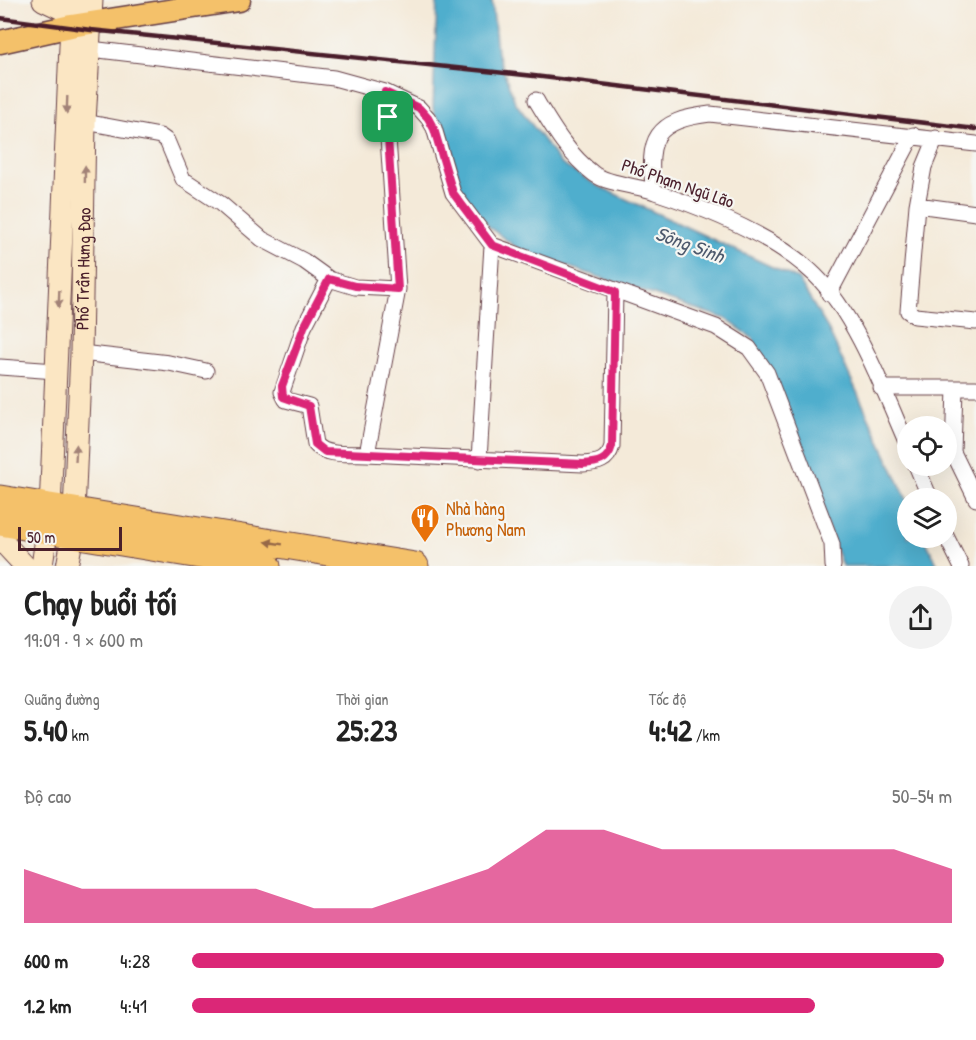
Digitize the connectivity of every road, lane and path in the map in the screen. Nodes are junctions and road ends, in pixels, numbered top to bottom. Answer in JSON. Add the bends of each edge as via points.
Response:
{"nodes":[{"id":1,"x":43,"y":0,"type":"edge"},
{"id":2,"x":92,"y":0,"type":"edge"},
{"id":3,"x":239,"y":0,"type":"edge"},
{"id":4,"x":77,"y":26,"type":"edge"},
{"id":5,"x":0,"y":42,"type":"edge"},
{"id":6,"x":385,"y":92,"type":"junction"},
{"id":7,"x":536,"y":100,"type":"dead end"},
{"id":8,"x":86,"y":122,"type":"junction"},
{"id":9,"x":913,"y":135,"type":"junction"},
{"id":10,"x":936,"y":138,"type":"junction"},
{"id":11,"x":976,"y":144,"type":"edge"},
{"id":12,"x":654,"y":191,"type":"junction"},
{"id":13,"x":917,"y":206,"type":"junction"},
{"id":14,"x":976,"y":213,"type":"edge"},
{"id":15,"x":492,"y":245,"type":"junction"},
{"id":16,"x":329,"y":279,"type":"junction"},
{"id":17,"x":398,"y":289,"type":"junction"},
{"id":18,"x":615,"y":292,"type":"junction"},
{"id":19,"x":829,"y":294,"type":"junction"},
{"id":20,"x":976,"y":322,"type":"edge"},
{"id":21,"x":81,"y":353,"type":"junction"},
{"id":22,"x":0,"y":367,"type":"edge"},
{"id":23,"x":56,"y":371,"type":"junction"},
{"id":24,"x":206,"y":371,"type":"dead end"},
{"id":25,"x":880,"y":388,"type":"junction"},
{"id":26,"x":955,"y":388,"type":"junction"},
{"id":27,"x":976,"y":388,"type":"edge"},
{"id":28,"x":897,"y":423,"type":"edge"},
{"id":29,"x":367,"y":454,"type":"junction"},
{"id":30,"x":479,"y":460,"type":"junction"},
{"id":31,"x":0,"y":499,"type":"edge"},
{"id":32,"x":976,"y":499,"type":"edge"},
{"id":33,"x":0,"y":522,"type":"edge"},
{"id":34,"x":61,"y":522,"type":"junction"},
{"id":35,"x":0,"y":539,"type":"edge"},
{"id":36,"x":952,"y":548,"type":"edge"},
{"id":37,"x":25,"y":566,"type":"edge"},
{"id":38,"x":42,"y":566,"type":"edge"},
{"id":39,"x":67,"y":566,"type":"edge"},
{"id":40,"x":267,"y":566,"type":"edge"},
{"id":41,"x":415,"y":566,"type":"edge"},
{"id":42,"x":833,"y":566,"type":"edge"},
{"id":43,"x":961,"y":566,"type":"edge"}],
"edges":[{"from":1,"to":4,"type":"main road"},
{"from":2,"to":4,"type":"main road","name":"Phố Trần Hưng Đạo"},
{"from":3,"to":4,"type":"main road"},
{"from":4,"to":5,"type":"main road"},
{"from":4,"to":6,"type":"street","via":[[334,78]]},
{"from":4,"to":8,"type":"main road","name":"Phố Trần Hưng Đạo"},
{"from":4,"to":23,"type":"main road","name":"Phố Trần Hưng Đạo","one_way":true},
{"from":6,"to":15,"type":"street","via":[[419,108],[428,118],[453,193]]},
{"from":6,"to":17,"type":"street"},
{"from":7,"to":12,"type":"street","name":"Phố Phạm Ngũ Lão","via":[[565,147],[596,176]]},
{"from":8,"to":16,"type":"street","via":[[160,136],[167,141],[177,169],[190,185],[221,204],[262,239]]},
{"from":21,"to":8,"type":"main road","name":"Phố Trần Hưng Đạo","one_way":true},
{"from":9,"to":10,"type":"street"},
{"from":9,"to":12,"type":"street","via":[[710,114],[682,117],[664,127],[653,145],[650,166]]},
{"from":9,"to":19,"type":"street"},
{"from":10,"to":11,"type":"street"},
{"from":10,"to":13,"type":"street","via":[[924,167]]},
{"from":12,"to":19,"type":"street","name":"Phố Phạm Ngũ Lão","via":[[726,218],[766,240],[815,275]]},
{"from":13,"to":14,"type":"street"},
{"from":13,"to":20,"type":"street","via":[[908,311],[915,316]]},
{"from":15,"to":18,"type":"street"},
{"from":15,"to":30,"type":"street"},
{"from":16,"to":17,"type":"street","via":[[355,286]]},
{"from":16,"to":29,"type":"street","via":[[304,327],[282,392],[286,400],[309,406],[319,449]]},
{"from":17,"to":29,"type":"street"},
{"from":18,"to":30,"type":"street","via":[[610,455],[583,464]]},
{"from":18,"to":42,"type":"street","via":[[716,327],[742,342],[759,359],[832,544]]},
{"from":19,"to":25,"type":"street","name":"Phố Phạm Ngũ Lão","via":[[849,320]]},
{"from":21,"to":24,"type":"street"},
{"from":34,"to":21,"type":"main road","name":"Phố Trần Hưng Đạo","one_way":true},
{"from":22,"to":23,"type":"street"},
{"from":23,"to":34,"type":"main road","name":"Phố Trần Hưng Đạo"},
{"from":25,"to":26,"type":"street"},
{"from":25,"to":28,"type":"street","name":"Phố Phạm Ngũ Lão"},
{"from":26,"to":27,"type":"street"},
{"from":26,"to":32,"type":"street","via":[[953,452]]},
{"from":29,"to":30,"type":"street"},
{"from":31,"to":34,"type":"highway"},
{"from":33,"to":34,"type":"highway"},
{"from":34,"to":38,"type":"main road"},
{"from":34,"to":39,"type":"main road"},
{"from":34,"to":40,"type":"highway"},
{"from":41,"to":34,"type":"highway","one_way":true},
{"from":35,"to":37,"type":"main road"},
{"from":36,"to":43,"type":"street"}]}
